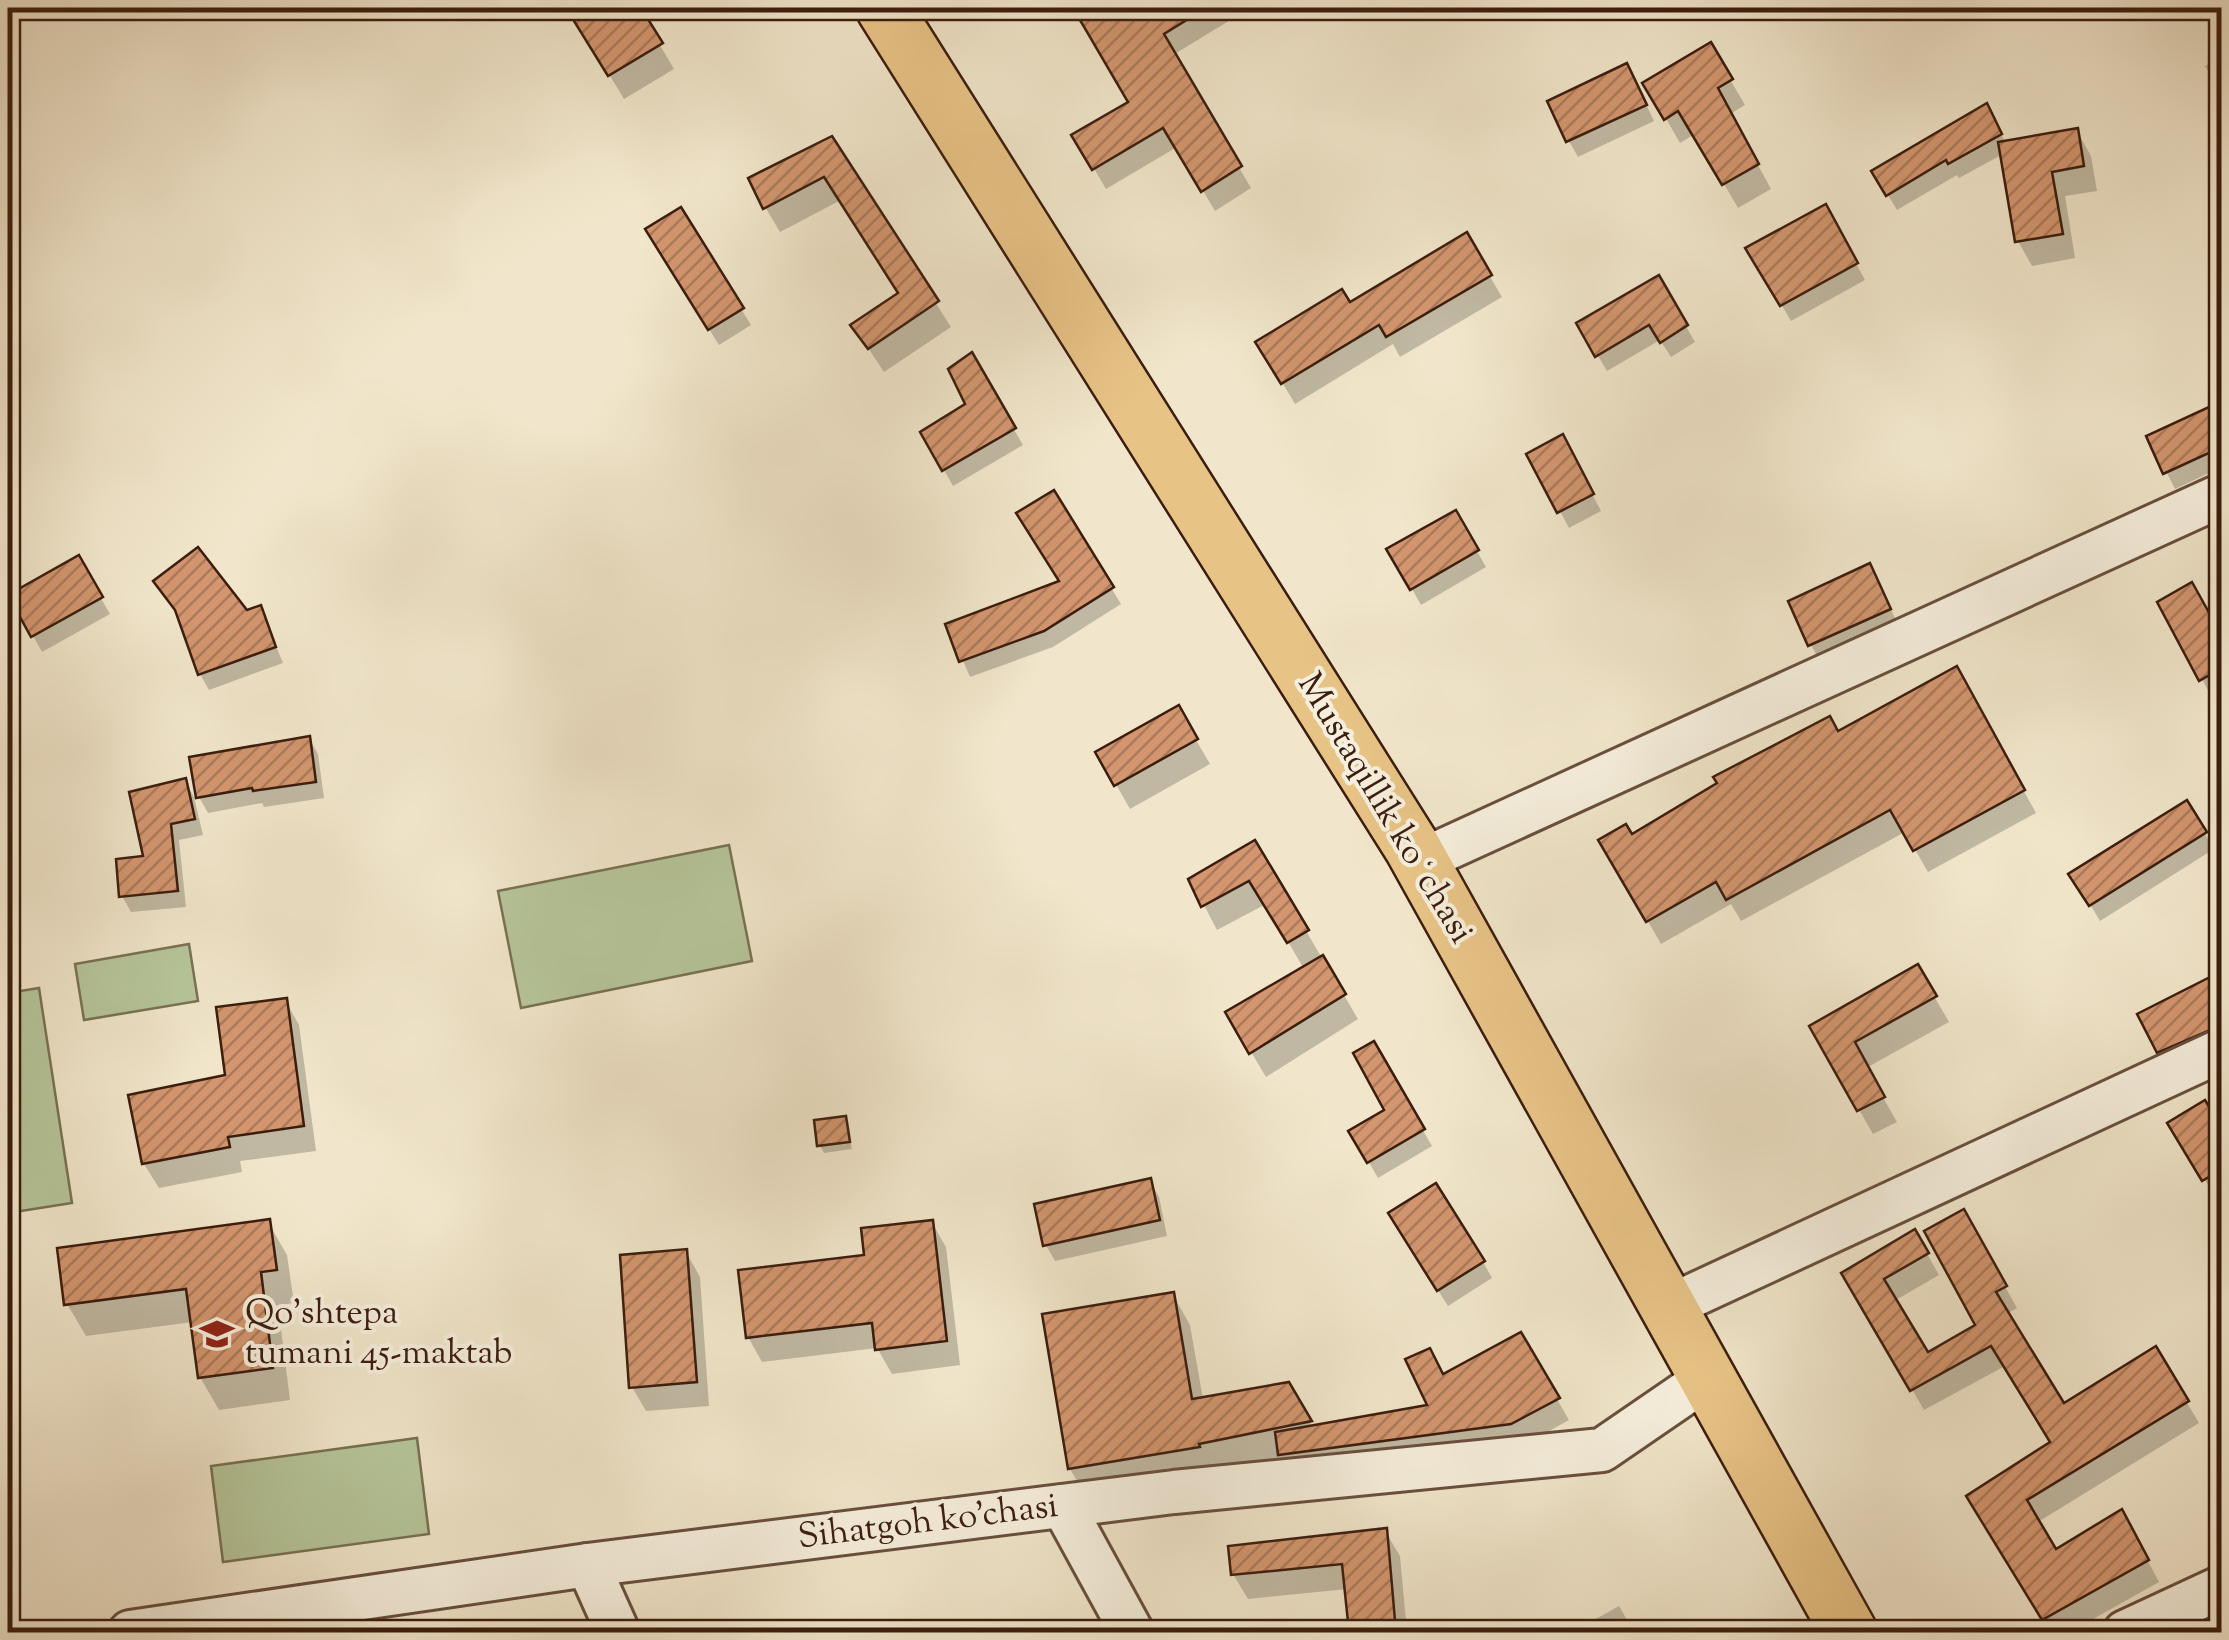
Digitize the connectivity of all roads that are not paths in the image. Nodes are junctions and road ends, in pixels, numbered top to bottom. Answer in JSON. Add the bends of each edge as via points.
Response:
{"nodes":[{"id":1,"x":884,"y":8,"type":"edge"},
{"id":2,"x":2222,"y":494,"type":"edge"},
{"id":3,"x":1420,"y":861,"type":"junction"},
{"id":4,"x":2222,"y":1050,"type":"edge"},
{"id":5,"x":1668,"y":1307,"type":"junction"},
{"id":6,"x":1707,"y":1378,"type":"junction"},
{"id":7,"x":1062,"y":1506,"type":"junction"},
{"id":8,"x":588,"y":1565,"type":"junction"},
{"id":9,"x":2222,"y":1586,"type":"edge"},
{"id":10,"x":130,"y":1632,"type":"edge"},
{"id":11,"x":618,"y":1632,"type":"edge"},
{"id":12,"x":1132,"y":1632,"type":"edge"},
{"id":13,"x":1849,"y":1632,"type":"edge"},
{"id":14,"x":2125,"y":1632,"type":"edge"}],
"edges":[{"from":1,"to":3,"type":"main road","name":"Mustaqillik koʻchasi"},
{"from":2,"to":3,"type":"street"},
{"from":3,"to":5,"type":"main road","name":"Mustaqillik koʻchasi"},
{"from":4,"to":5,"type":"street"},
{"from":5,"to":6,"type":"main road","name":"Mustaqillik koʻchasi"},
{"from":6,"to":7,"type":"street","name":"Sihatgoh ko'chasi","via":[[1602,1450]]},
{"from":6,"to":13,"type":"main road","name":"Mustaqillik koʻchasi"},
{"from":7,"to":8,"type":"street","name":"Sihatgoh ko'chasi"},
{"from":7,"to":12,"type":"street"},
{"from":8,"to":10,"type":"street","name":"Sihatgoh ko'chasi"},
{"from":8,"to":11,"type":"street"},
{"from":9,"to":14,"type":"street"}]}
